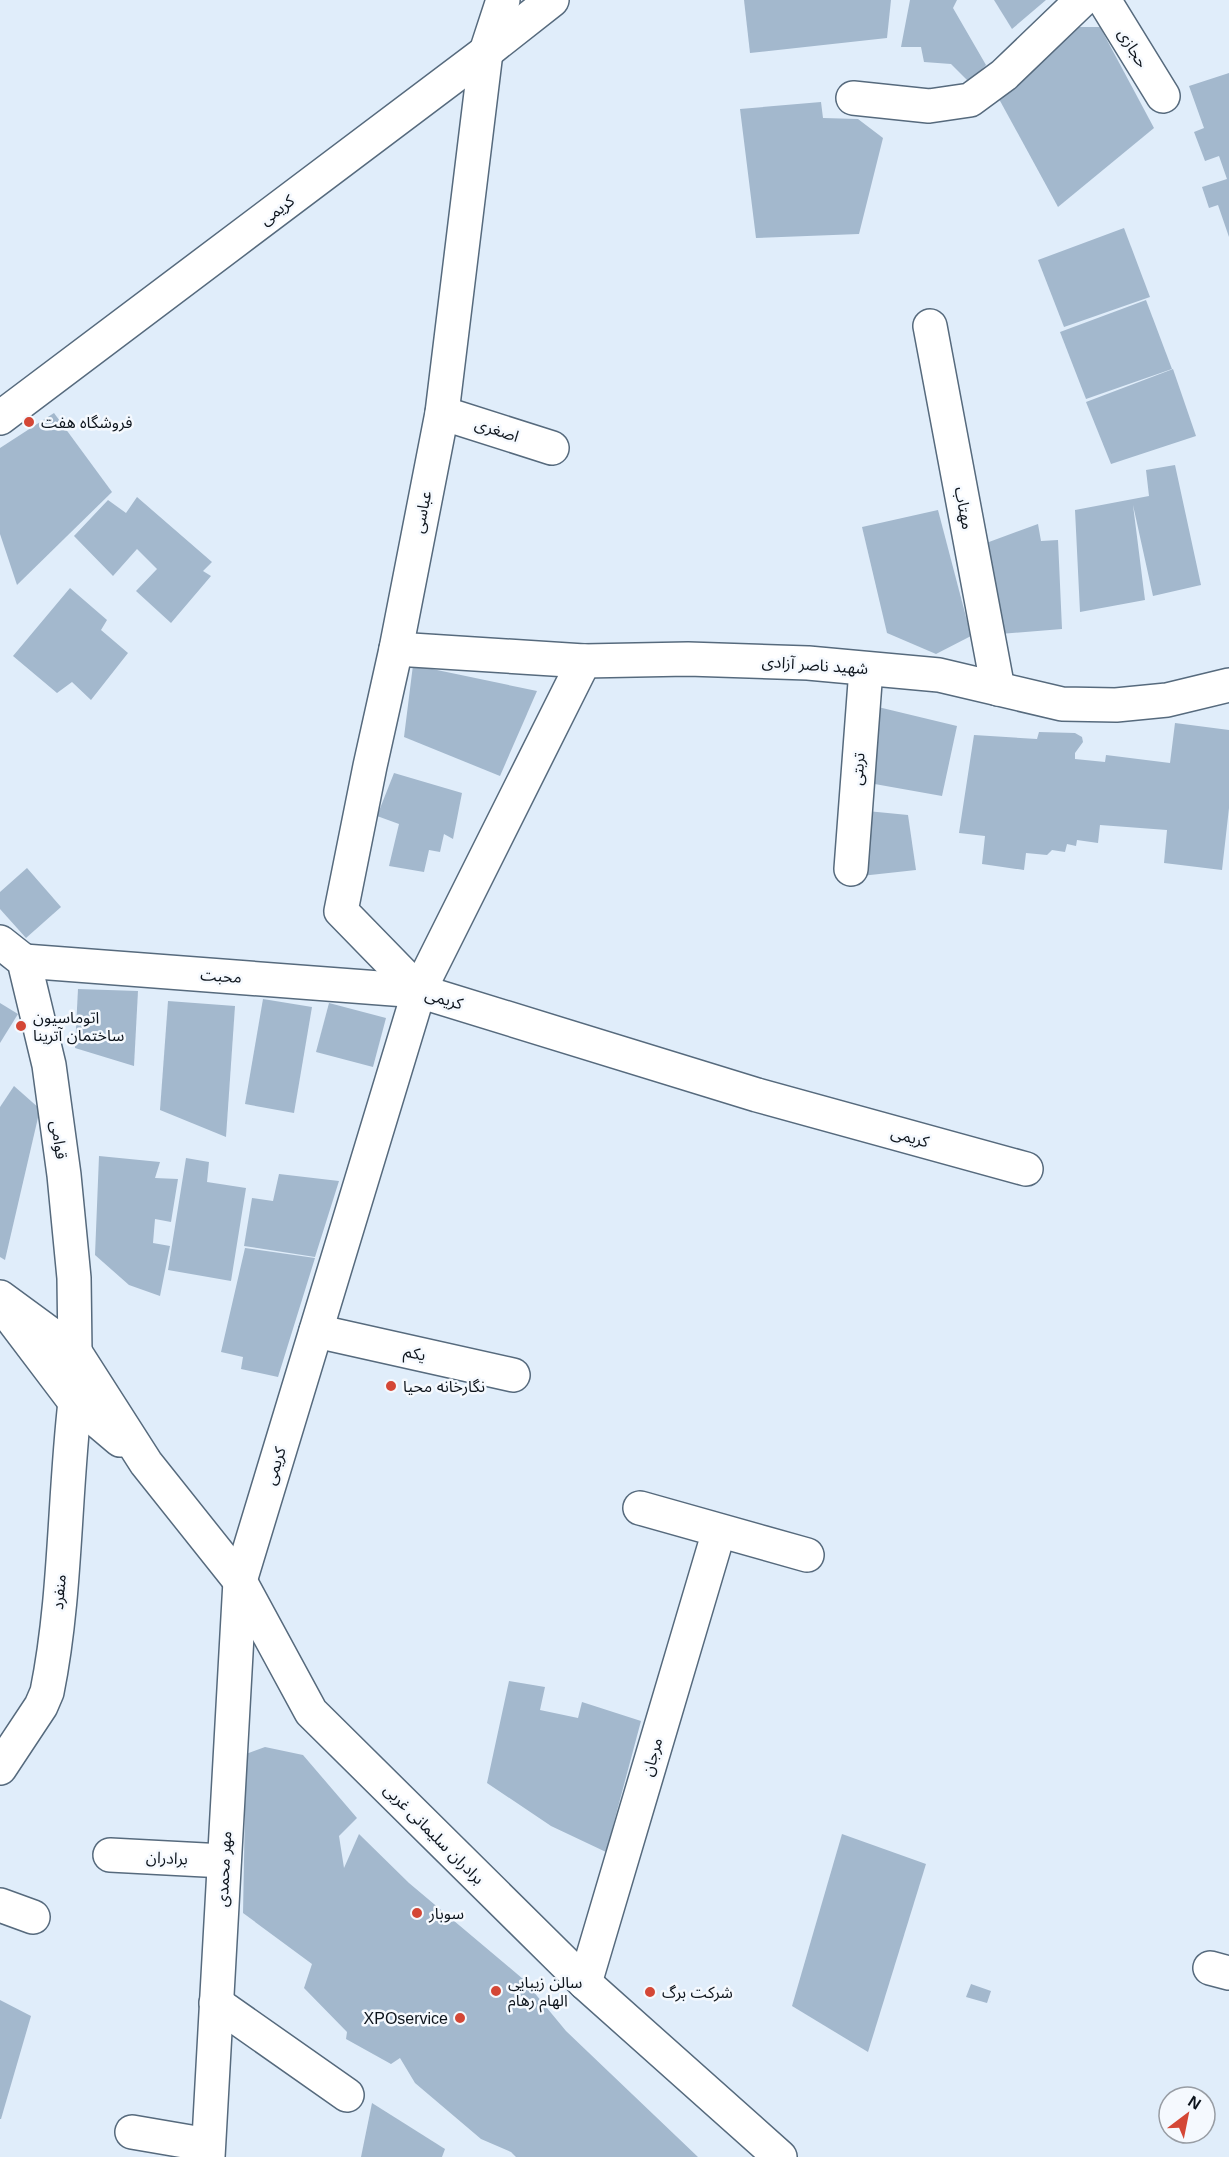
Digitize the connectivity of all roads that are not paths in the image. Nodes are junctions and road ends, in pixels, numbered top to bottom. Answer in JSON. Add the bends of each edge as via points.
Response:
{"nodes":[{"id":1,"x":503,"y":0,"type":"edge"},
{"id":2,"x":552,"y":0,"type":"edge"},
{"id":3,"x":1082,"y":0,"type":"edge"},
{"id":4,"x":1104,"y":0,"type":"edge"},
{"id":5,"x":486,"y":52,"type":"junction"},
{"id":6,"x":1163,"y":96,"type":"dead end"},
{"id":7,"x":853,"y":98,"type":"dead end"},
{"id":8,"x":930,"y":326,"type":"dead end"},
{"id":9,"x":442,"y":412,"type":"junction"},
{"id":10,"x":0,"y":418,"type":"edge"},
{"id":11,"x":552,"y":448,"type":"dead end"},
{"id":12,"x":396,"y":649,"type":"junction"},
{"id":13,"x":584,"y":661,"type":"junction"},
{"id":14,"x":866,"y":669,"type":"junction"},
{"id":15,"x":1229,"y":685,"type":"edge"},
{"id":16,"x":998,"y":689,"type":"junction"},
{"id":17,"x":851,"y":869,"type":"dead end"},
{"id":18,"x":12,"y":952,"type":"edge"},
{"id":19,"x":419,"y":991,"type":"junction"},
{"id":20,"x":1026,"y":1168,"type":"dead end"},
{"id":21,"x":0,"y":1297,"type":"edge"},
{"id":22,"x":0,"y":1303,"type":"edge"},
{"id":23,"x":316,"y":1331,"type":"junction"},
{"id":24,"x":75,"y":1352,"type":"junction"},
{"id":25,"x":513,"y":1375,"type":"dead end"},
{"id":26,"x":75,"y":1402,"type":"junction"},
{"id":27,"x":146,"y":1463,"type":"junction"},
{"id":28,"x":640,"y":1508,"type":"dead end"},
{"id":29,"x":719,"y":1531,"type":"junction"},
{"id":30,"x":807,"y":1556,"type":"dead end"},
{"id":31,"x":240,"y":1581,"type":"junction"},
{"id":32,"x":0,"y":1768,"type":"edge"},
{"id":33,"x":110,"y":1855,"type":"dead end"},
{"id":34,"x":224,"y":1861,"type":"junction"},
{"id":35,"x":0,"y":1905,"type":"edge"},
{"id":36,"x":33,"y":1917,"type":"dead end"},
{"id":37,"x":585,"y":1983,"type":"junction"},
{"id":38,"x":216,"y":2003,"type":"junction"},
{"id":39,"x":347,"y":2095,"type":"dead end"},
{"id":40,"x":132,"y":2132,"type":"dead end"},
{"id":41,"x":208,"y":2151,"type":"edge"},
{"id":42,"x":780,"y":2157,"type":"edge"}],
"edges":[{"from":1,"to":5,"type":"street","name":"عباسی"},
{"from":2,"to":5,"type":"street","name":"کریمی"},
{"from":3,"to":7,"type":"street","via":[[1004,75],[970,100],[929,106]]},
{"from":4,"to":6,"type":"street","name":"حجازی"},
{"from":5,"to":9,"type":"street","name":"عباسی"},
{"from":5,"to":10,"type":"street","name":"کریمی"},
{"from":8,"to":16,"type":"street","name":"مهتاب"},
{"from":9,"to":11,"type":"street","name":"اصغری"},
{"from":9,"to":12,"type":"street","name":"عباسی"},
{"from":12,"to":13,"type":"street","name":"شهید ناصر آزادی"},
{"from":12,"to":19,"type":"street","name":"عباسی","via":[[340,911]]},
{"from":13,"to":14,"type":"street","name":"شهید ناصر آزادی","via":[[700,659]]},
{"from":13,"to":19,"type":"street"},
{"from":14,"to":16,"type":"street","name":"شهید ناصر آزادی","via":[[939,675]]},
{"from":14,"to":17,"type":"street","name":"تربتی"},
{"from":15,"to":16,"type":"street","name":"شهید ناصر آزادی","via":[[1167,700],[1116,705],[1062,704]]},
{"from":18,"to":19,"type":"street","name":"محبت"},
{"from":18,"to":24,"type":"street","name":"قوامی","via":[[49,1065],[74,1278]]},
{"from":19,"to":20,"type":"street","name":"کریمی","via":[[757,1095]]},
{"from":19,"to":23,"type":"street","name":"کریمی"},
{"from":21,"to":24,"type":"street","name":"برادران سلیمانی غربی"},
{"from":22,"to":26,"type":"street","name":"برادران سلیمانی غربی"},
{"from":23,"to":25,"type":"street","name":"یکم"},
{"from":23,"to":31,"type":"street","name":"کریمی"},
{"from":24,"to":27,"type":"street","name":"برادران سلیمانی غربی"},
{"from":26,"to":27,"type":"street","name":"برادران سلیمانی غربی"},
{"from":26,"to":32,"type":"street","name":"منفرد","via":[[49,1683],[41,1706]]},
{"from":27,"to":31,"type":"street","name":"برادران سلیمانی غربی"},
{"from":28,"to":29,"type":"street"},
{"from":29,"to":30,"type":"street"},
{"from":29,"to":37,"type":"street","name":"مرجان"},
{"from":31,"to":34,"type":"street","name":"مهر محمدی"},
{"from":31,"to":37,"type":"street","name":"برادران سلیمانی غربی","via":[[311,1712]]},
{"from":33,"to":34,"type":"street","name":"برادران"},
{"from":34,"to":38,"type":"street","name":"مهر محمدی"},
{"from":35,"to":36,"type":"street"},
{"from":37,"to":42,"type":"street","name":"برادران سلیمانی غربی"},
{"from":38,"to":39,"type":"street"},
{"from":38,"to":41,"type":"street","name":"مهر محمدی"},
{"from":40,"to":41,"type":"street"}]}
